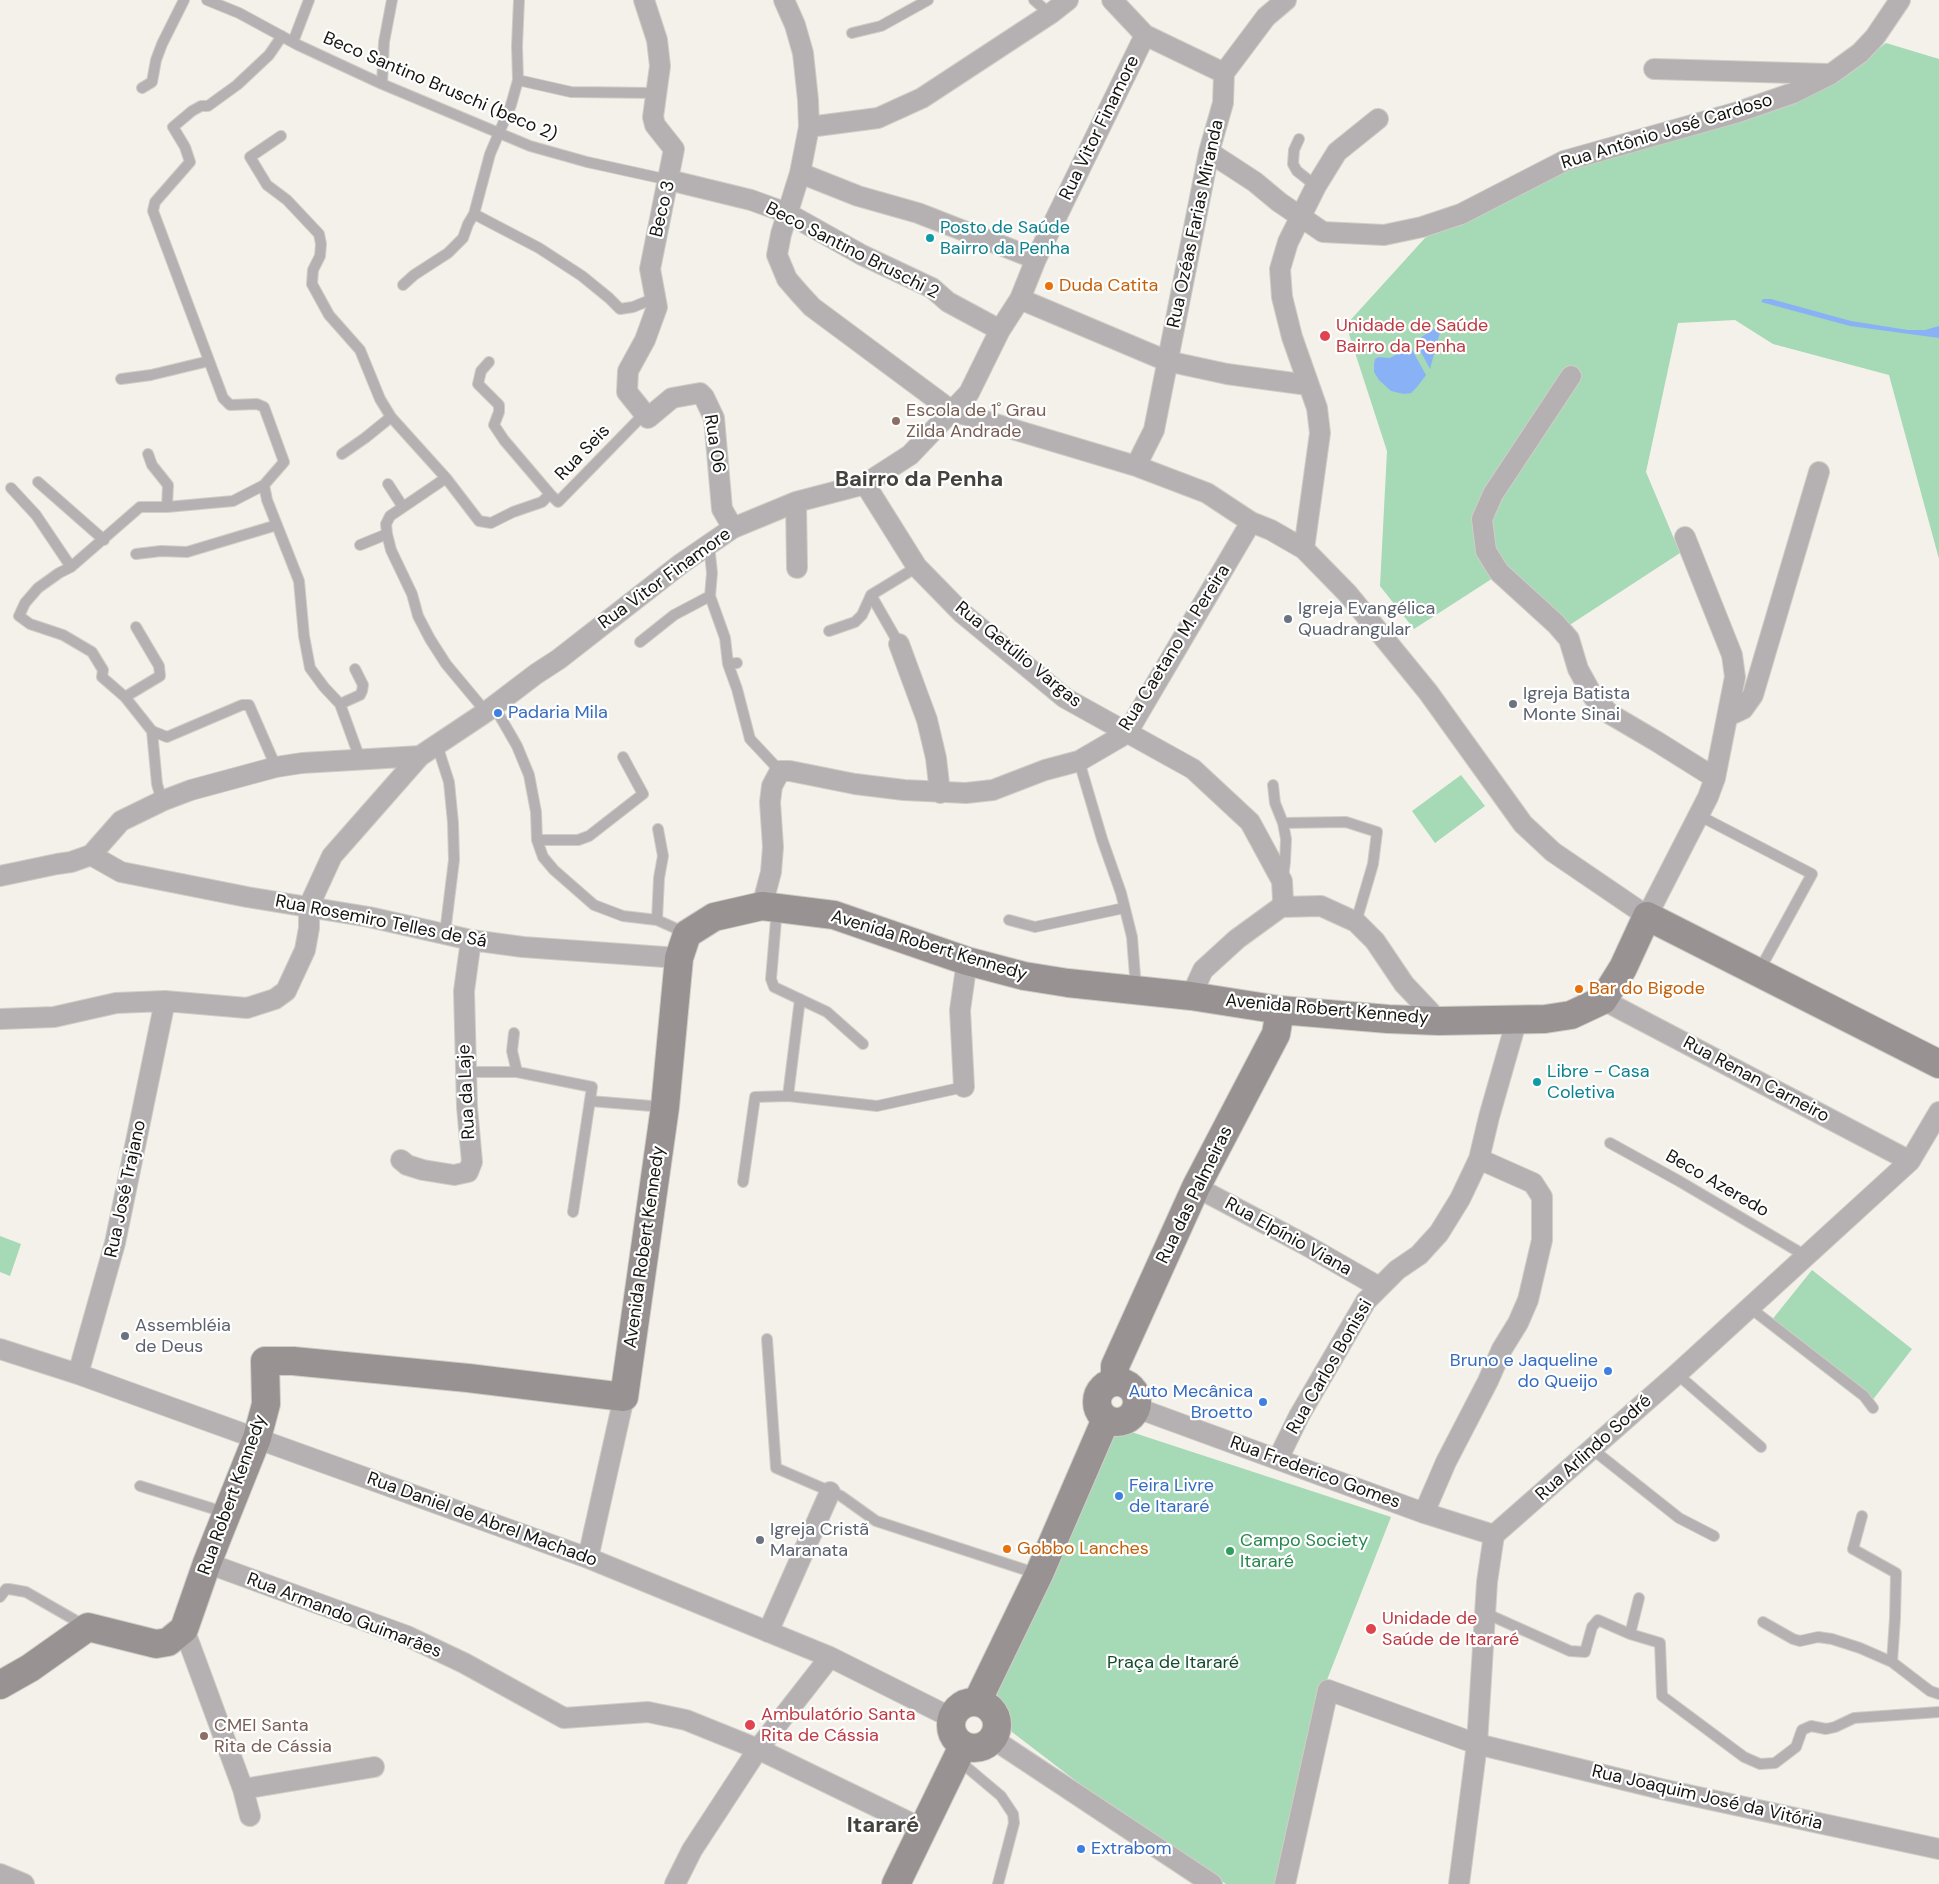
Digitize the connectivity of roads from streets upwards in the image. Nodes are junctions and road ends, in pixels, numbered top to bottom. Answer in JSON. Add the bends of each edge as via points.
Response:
{"nodes":[{"id":1,"x":644,"y":0,"type":"edge"},
{"id":2,"x":784,"y":0,"type":"edge"},
{"id":3,"x":1068,"y":0,"type":"edge"},
{"id":4,"x":1112,"y":0,"type":"edge"},
{"id":5,"x":1286,"y":0,"type":"edge"},
{"id":6,"x":1900,"y":0,"type":"edge"},
{"id":7,"x":1142,"y":41,"type":"junction"},
{"id":8,"x":1654,"y":69,"type":"dead end"},
{"id":9,"x":1224,"y":73,"type":"junction"},
{"id":10,"x":1831,"y":74,"type":"junction"},
{"id":11,"x":1378,"y":119,"type":"dead end"},
{"id":12,"x":809,"y":127,"type":"junction"},
{"id":13,"x":1208,"y":152,"type":"junction"},
{"id":14,"x":800,"y":173,"type":"junction"},
{"id":15,"x":670,"y":180,"type":"junction"},
{"id":16,"x":787,"y":213,"type":"junction"},
{"id":17,"x":1301,"y":217,"type":"junction"},
{"id":18,"x":1036,"y":259,"type":"junction"},
{"id":19,"x":1020,"y":299,"type":"junction"},
{"id":20,"x":1000,"y":330,"type":"junction"},
{"id":21,"x":1167,"y":361,"type":"junction"},
{"id":22,"x":1571,"y":376,"type":"dead end"},
{"id":23,"x":1308,"y":385,"type":"junction"},
{"id":24,"x":952,"y":411,"type":"junction"},
{"id":25,"x":645,"y":413,"type":"joint"},
{"id":26,"x":1136,"y":466,"type":"junction"},
{"id":27,"x":1819,"y":472,"type":"dead end"},
{"id":28,"x":865,"y":484,"type":"junction"},
{"id":29,"x":796,"y":502,"type":"junction"},
{"id":30,"x":1251,"y":522,"type":"junction"},
{"id":31,"x":733,"y":528,"type":"junction"},
{"id":32,"x":1685,"y":537,"type":"dead end"},
{"id":33,"x":1304,"y":549,"type":"junction"},
{"id":34,"x":797,"y":568,"type":"dead end"},
{"id":35,"x":899,"y":644,"type":"road end"},
{"id":36,"x":1728,"y":716,"type":"junction"},
{"id":37,"x":1127,"y":733,"type":"junction"},
{"id":38,"x":420,"y":756,"type":"junction"},
{"id":39,"x":1715,"y":778,"type":"junction"},
{"id":40,"x":940,"y":793,"type":"junction"},
{"id":41,"x":90,"y":855,"type":"junction"},
{"id":42,"x":0,"y":876,"type":"edge"},
{"id":43,"x":309,"y":906,"type":"junction"},
{"id":44,"x":770,"y":907,"type":"junction"},
{"id":45,"x":1281,"y":907,"type":"junction"},
{"id":46,"x":1647,"y":916,"type":"junction"},
{"id":47,"x":471,"y":940,"type":"junction"},
{"id":48,"x":683,"y":946,"type":"junction"},
{"id":49,"x":967,"y":961,"type":"junction"},
{"id":50,"x":1191,"y":996,"type":"junction"},
{"id":51,"x":1603,"y":1000,"type":"junction"},
{"id":52,"x":165,"y":1001,"type":"junction"},
{"id":53,"x":1280,"y":1010,"type":"junction"},
{"id":54,"x":0,"y":1019,"type":"edge"},
{"id":55,"x":1517,"y":1019,"type":"junction"},
{"id":56,"x":1440,"y":1021,"type":"junction"},
{"id":57,"x":1932,"y":1060,"type":"edge"},
{"id":58,"x":964,"y":1087,"type":"road end"},
{"id":59,"x":1939,"y":1112,"type":"edge"},
{"id":60,"x":1479,"y":1159,"type":"junction"},
{"id":61,"x":401,"y":1160,"type":"dead end"},
{"id":62,"x":1910,"y":1161,"type":"junction"},
{"id":63,"x":1196,"y":1187,"type":"junction"},
{"id":64,"x":1379,"y":1287,"type":"junction"},
{"id":65,"x":0,"y":1350,"type":"edge"},
{"id":66,"x":78,"y":1374,"type":"junction"},
{"id":67,"x":1115,"y":1381,"type":"junction"},
{"id":68,"x":624,"y":1396,"type":"junction"},
{"id":69,"x":1137,"y":1408,"type":"junction"},
{"id":70,"x":1106,"y":1419,"type":"junction"},
{"id":71,"x":257,"y":1438,"type":"junction"},
{"id":72,"x":1278,"y":1459,"type":"junction"},
{"id":73,"x":830,"y":1492,"type":"road end"},
{"id":74,"x":1424,"y":1513,"type":"junction"},
{"id":75,"x":1494,"y":1536,"type":"junction"},
{"id":76,"x":588,"y":1558,"type":"junction"},
{"id":77,"x":207,"y":1563,"type":"junction"},
{"id":78,"x":184,"y":1629,"type":"junction"},
{"id":79,"x":768,"y":1632,"type":"junction"},
{"id":80,"x":830,"y":1657,"type":"junction"},
{"id":81,"x":0,"y":1685,"type":"edge"},
{"id":82,"x":977,"y":1702,"type":"junction"},
{"id":83,"x":952,"y":1718,"type":"junction"},
{"id":84,"x":993,"y":1739,"type":"junction"},
{"id":85,"x":1477,"y":1744,"type":"junction"},
{"id":86,"x":758,"y":1749,"type":"junction"},
{"id":87,"x":960,"y":1752,"type":"junction"},
{"id":88,"x":374,"y":1768,"type":"dead end"},
{"id":89,"x":243,"y":1789,"type":"junction"},
{"id":90,"x":250,"y":1816,"type":"dead end"},
{"id":91,"x":923,"y":1829,"type":"junction"},
{"id":92,"x":1939,"y":1849,"type":"edge"},
{"id":93,"x":0,"y":1874,"type":"edge"},
{"id":94,"x":24,"y":1884,"type":"edge"},
{"id":95,"x":675,"y":1884,"type":"edge"},
{"id":96,"x":896,"y":1884,"type":"edge"},
{"id":97,"x":1212,"y":1884,"type":"edge"},
{"id":98,"x":1285,"y":1884,"type":"edge"},
{"id":99,"x":1459,"y":1884,"type":"edge"}],
"edges":[{"from":1,"to":15,"type":"street","name":"Beco 3","via":[[657,40],[660,66],[653,117],[655,126],[674,149]]},
{"from":2,"to":12,"type":"street","via":[[803,53]]},
{"from":3,"to":12,"type":"street","via":[[922,98],[878,118]]},
{"from":4,"to":7,"type":"street"},
{"from":5,"to":9,"type":"street","via":[[1266,17]]},
{"from":6,"to":10,"type":"street","name":"Rua Antônio José Cardoso","via":[[1875,37],[1860,53]]},
{"from":7,"to":9,"type":"street"},
{"from":7,"to":18,"type":"street","name":"Rua Vitor Finamore"},
{"from":8,"to":10,"type":"street","name":"Rua Antônio José Cardoso"},
{"from":9,"to":13,"type":"street","name":"Rua Ozéas Farias Miranda","via":[[1223,103]]},
{"from":10,"to":17,"type":"street","name":"Rua Antônio José Cardoso","via":[[1792,93],[1738,112],[1564,161],[1461,214],[1422,227],[1384,235],[1323,232]]},
{"from":11,"to":17,"type":"street","via":[[1337,152]]},
{"from":12,"to":14,"type":"street"},
{"from":13,"to":17,"type":"street","name":"Rua Antônio José Cardoso"},
{"from":13,"to":21,"type":"street","name":"Rua Ozéas Farias Miranda"},
{"from":14,"to":16,"type":"street"},
{"from":14,"to":18,"type":"street","via":[[858,196],[918,213]]},
{"from":15,"to":16,"type":"street","name":"Beco Santino Bruschi 2","via":[[751,200]]},
{"from":15,"to":25,"type":"street","name":"Beco 3","via":[[650,269],[656,307],[645,340],[628,371],[627,392]]},
{"from":16,"to":20,"type":"street","name":"Beco Santino Bruschi 2","via":[[862,255],[932,288],[948,302]]},
{"from":16,"to":24,"type":"street","via":[[776,255],[787,280],[812,307]]},
{"from":17,"to":23,"type":"street","via":[[1288,242],[1280,269],[1282,296]]},
{"from":18,"to":19,"type":"street","name":"Rua Vitor Finamore"},
{"from":19,"to":20,"type":"street","name":"Rua Vitor Finamore"},
{"from":19,"to":21,"type":"street"},
{"from":20,"to":24,"type":"street","name":"Rua Vitor Finamore","via":[[969,393]]},
{"from":21,"to":23,"type":"street","via":[[1227,374]]},
{"from":21,"to":26,"type":"street","name":"Rua Ozéas Farias Miranda","via":[[1154,430]]},
{"from":22,"to":39,"type":"street","via":[[1493,494],[1482,519],[1486,551],[1498,572],[1569,639],[1578,669],[1594,698],[1610,714]]},
{"from":23,"to":33,"type":"street","via":[[1317,408],[1320,433]]},
{"from":24,"to":26,"type":"street"},
{"from":24,"to":28,"type":"street","name":"Rua Vitor Finamore","via":[[910,455]]},
{"from":25,"to":31,"type":"street","name":"Rua 06","via":[[648,418],[672,398],[700,393],[704,397],[714,418],[722,509]]},
{"from":26,"to":30,"type":"street","via":[[1207,493]]},
{"from":27,"to":36,"type":"street","via":[[1753,695],[1743,709]]},
{"from":28,"to":29,"type":"street","name":"Rua Vitor Finamore"},
{"from":28,"to":37,"type":"street","name":"Rua Getúlio Vargas","via":[[918,566],[962,614],[1066,698]]},
{"from":29,"to":31,"type":"street","name":"Rua Vitor Finamore"},
{"from":29,"to":34,"type":"street"},
{"from":30,"to":33,"type":"street"},
{"from":30,"to":37,"type":"street","name":"Rua Caetano M. Pereira"},
{"from":31,"to":38,"type":"street","name":"Rua Vitor Finamore","via":[[682,563],[559,659]]},
{"from":32,"to":36,"type":"street","via":[[1732,655],[1735,677]]},
{"from":33,"to":46,"type":"street","via":[[1348,594],[1428,692],[1523,824],[1560,857]]},
{"from":35,"to":40,"type":"street","via":[[927,720]]},
{"from":36,"to":39,"type":"street"},
{"from":37,"to":40,"type":"street","name":"Rua Caetano M. Pereira","via":[[1079,761],[1044,770],[993,790]]},
{"from":37,"to":45,"type":"street","name":"Rua Getúlio Vargas","via":[[1193,769],[1250,822],[1282,881]]},
{"from":38,"to":41,"type":"street","via":[[276,767],[191,790],[121,821]]},
{"from":38,"to":43,"type":"street","via":[[332,856]]},
{"from":39,"to":46,"type":"street"},
{"from":40,"to":44,"type":"street","name":"Rua Caetano M. Pereira","via":[[856,784],[780,771],[772,786],[770,802],[773,847]]},
{"from":41,"to":42,"type":"street"},
{"from":41,"to":43,"type":"street","name":"Rua Rosemiro Telles de Sá","via":[[121,872]]},
{"from":43,"to":47,"type":"street","name":"Rua Rosemiro Telles de Sá"},
{"from":43,"to":52,"type":"street","via":[[305,950],[286,991],[275,999],[247,1008]]},
{"from":44,"to":48,"type":"street","name":"Avenida Robert Kennedy","via":[[714,917]]},
{"from":44,"to":49,"type":"street","name":"Avenida Robert Kennedy","via":[[834,915]]},
{"from":45,"to":50,"type":"street","via":[[1236,939],[1203,970]]},
{"from":45,"to":56,"type":"street","via":[[1321,906],[1356,922],[1375,941],[1404,984]]},
{"from":46,"to":51,"type":"street","via":[[1623,968]]},
{"from":46,"to":57,"type":"street"},
{"from":47,"to":48,"type":"street","name":"Rua Rosemiro Telles de Sá","via":[[523,947]]},
{"from":47,"to":61,"type":"street","name":"Rua da Laje","via":[[464,991],[472,1162],[468,1172],[454,1175],[423,1170]]},
{"from":48,"to":68,"type":"street","name":"Avenida Robert Kennedy","via":[[665,1107]]},
{"from":49,"to":50,"type":"street","name":"Avenida Robert Kennedy","via":[[1024,976],[1068,983]]},
{"from":49,"to":58,"type":"street","via":[[960,1010]]},
{"from":50,"to":53,"type":"street","name":"Avenida Robert Kennedy"},
{"from":51,"to":55,"type":"street","name":"Avenida Robert Kennedy","via":[[1571,1015]]},
{"from":51,"to":62,"type":"street","name":"Rua Renan Carneiro"},
{"from":52,"to":54,"type":"street","via":[[116,1004],[54,1016]]},
{"from":52,"to":66,"type":"street","name":"Rua José Trajano","via":[[115,1243]]},
{"from":53,"to":56,"type":"street","name":"Avenida Robert Kennedy"},
{"from":53,"to":63,"type":"street","name":"Rua das Palmeiras","via":[[1276,1034]]},
{"from":55,"to":56,"type":"street","name":"Avenida Robert Kennedy"},
{"from":55,"to":60,"type":"street","name":"Rua Carlos Bonissi"},
{"from":59,"to":62,"type":"street","name":"Rua Arlindo Sodré"},
{"from":60,"to":64,"type":"street","name":"Rua Carlos Bonissi","via":[[1440,1232],[1419,1255]]},
{"from":60,"to":74,"type":"street","via":[[1533,1183],[1542,1197],[1542,1240],[1528,1300],[1446,1462]]},
{"from":62,"to":75,"type":"street","name":"Rua Arlindo Sodré"},
{"from":63,"to":64,"type":"street","name":"Rua Elpínio Viana"},
{"from":63,"to":67,"type":"street","name":"Rua das Palmeiras","via":[[1115,1366]]},
{"from":64,"to":72,"type":"street","name":"Rua Carlos Bonissi","via":[[1366,1300],[1298,1416]]},
{"from":65,"to":66,"type":"street","name":"Rua Daniel de Abrel Machado"},
{"from":66,"to":71,"type":"street","name":"Rua Daniel de Abrel Machado"},
{"from":67,"to":69,"type":"street","via":[[1128,1384],[1137,1395]]},
{"from":67,"to":70,"type":"street","via":[[1104,1386],[1098,1397],[1098,1410]]},
{"from":68,"to":71,"type":"street","name":"Rua Robert Kennedy","via":[[468,1378],[265,1361],[266,1404]]},
{"from":68,"to":76,"type":"street"},
{"from":69,"to":70,"type":"street","via":[[1130,1418],[1118,1422]]},
{"from":69,"to":72,"type":"street","name":"Rua Frederico Gomes"},
{"from":70,"to":82,"type":"street","via":[[1039,1574]]},
{"from":71,"to":76,"type":"street","name":"Rua Daniel de Abrel Machado"},
{"from":71,"to":77,"type":"street","name":"Rua Robert Kennedy"},
{"from":72,"to":74,"type":"street","name":"Rua Frederico Gomes"},
{"from":73,"to":79,"type":"street"},
{"from":74,"to":75,"type":"street","name":"Rua Frederico Gomes"},
{"from":75,"to":85,"type":"street","via":[[1487,1582]]},
{"from":76,"to":79,"type":"street","name":"Rua Daniel de Abrel Machado"},
{"from":77,"to":78,"type":"street","name":"Rua Robert Kennedy"},
{"from":77,"to":86,"type":"street","name":"Rua Armando Guimarães","via":[[407,1636],[564,1718],[648,1712],[686,1720]]},
{"from":78,"to":81,"type":"street","via":[[168,1642],[156,1644],[88,1627]]},
{"from":78,"to":89,"type":"street"},
{"from":79,"to":80,"type":"street","name":"Rua Daniel de Abrel Machado"},
{"from":80,"to":83,"type":"street","name":"Rua Daniel de Abrel Machado"},
{"from":80,"to":86,"type":"street"},
{"from":82,"to":83,"type":"street","via":[[962,1706]]},
{"from":82,"to":84,"type":"street","via":[[995,1714],[998,1727]]},
{"from":83,"to":87,"type":"street","via":[[952,1734]]},
{"from":84,"to":87,"type":"street","via":[[984,1747]]},
{"from":84,"to":97,"type":"street"},
{"from":85,"to":92,"type":"street","name":"Rua Joaquim José da Vitória","via":[[1661,1789]]},
{"from":85,"to":98,"type":"street","name":"Rua Joaquim José da Vitória","via":[[1328,1690]]},
{"from":85,"to":99,"type":"street"},
{"from":86,"to":91,"type":"street","name":"Rua Armando Guimarães"},
{"from":86,"to":95,"type":"street","via":[[692,1850]]},
{"from":87,"to":91,"type":"street"},
{"from":88,"to":89,"type":"street"},
{"from":89,"to":90,"type":"street"},
{"from":91,"to":96,"type":"street"},
{"from":93,"to":94,"type":"street"}]}
